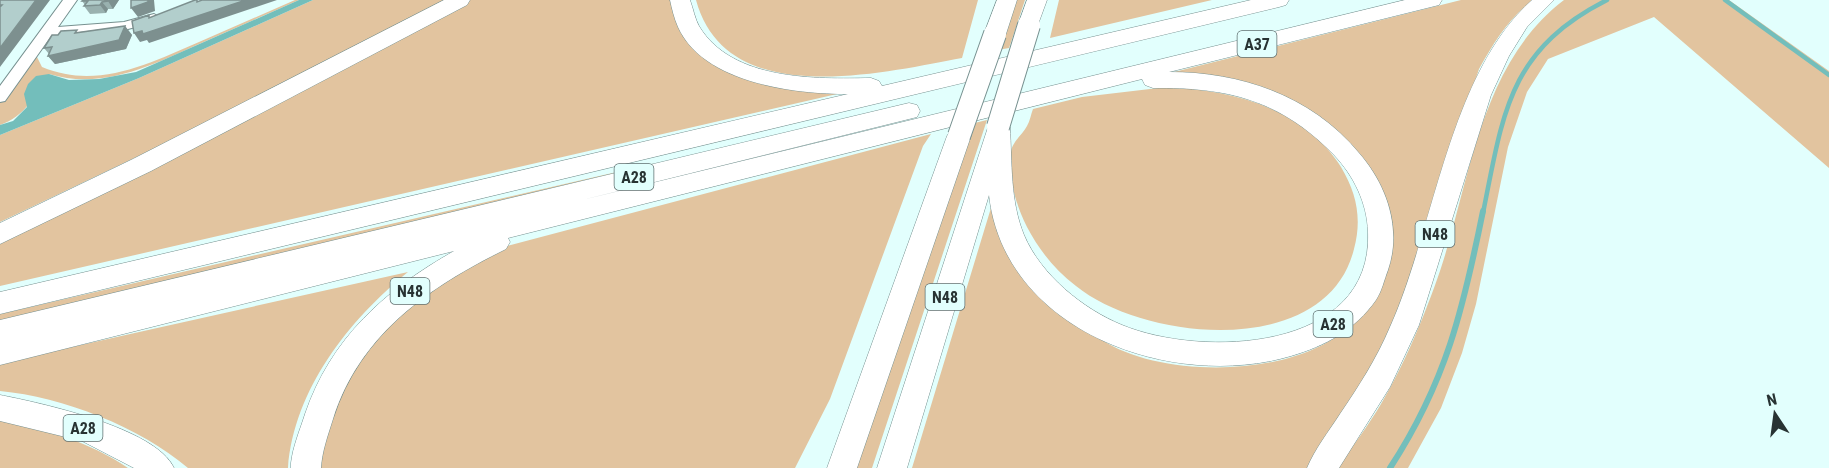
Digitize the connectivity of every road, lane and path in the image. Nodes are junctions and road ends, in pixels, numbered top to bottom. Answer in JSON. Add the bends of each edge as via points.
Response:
{"nodes":[{"id":1,"x":70,"y":0,"type":"edge"},
{"id":2,"x":460,"y":0,"type":"edge"},
{"id":3,"x":681,"y":0,"type":"edge"},
{"id":4,"x":1037,"y":0,"type":"edge"},
{"id":5,"x":1263,"y":0,"type":"edge"},
{"id":6,"x":1279,"y":0,"type":"edge"},
{"id":7,"x":1366,"y":0,"type":"edge"},
{"id":8,"x":1432,"y":0,"type":"edge"},
{"id":9,"x":1544,"y":0,"type":"edge"},
{"id":10,"x":1242,"y":9,"type":"junction"},
{"id":11,"x":1000,"y":13,"type":"edge"},
{"id":12,"x":164,"y":15,"type":"edge"},
{"id":13,"x":1269,"y":24,"type":"joint"},
{"id":14,"x":47,"y":32,"type":"junction"},
{"id":15,"x":961,"y":76,"type":"junction"},
{"id":16,"x":1082,"y":87,"type":"junction"},
{"id":17,"x":0,"y":97,"type":"edge"},
{"id":18,"x":999,"y":127,"type":"junction"},
{"id":19,"x":601,"y":204,"type":"junction"},
{"id":20,"x":0,"y":234,"type":"edge"},
{"id":21,"x":0,"y":303,"type":"edge"},
{"id":22,"x":0,"y":332,"type":"edge"},
{"id":23,"x":0,"y":352,"type":"edge"},
{"id":24,"x":0,"y":408,"type":"edge"},
{"id":25,"x":862,"y":411,"type":"junction"},
{"id":26,"x":159,"y":468,"type":"edge"},
{"id":27,"x":306,"y":468,"type":"edge"},
{"id":28,"x":829,"y":468,"type":"edge"},
{"id":29,"x":842,"y":468,"type":"edge"},
{"id":30,"x":892,"y":468,"type":"edge"},
{"id":31,"x":1322,"y":468,"type":"edge"}],
"edges":[{"from":1,"to":14,"type":"street"},
{"from":2,"to":20,"type":"highway"},
{"from":3,"to":15,"type":"highway","number":"A28","via":[[686,23],[713,53],[753,74],[788,84],[872,86]]},
{"from":4,"to":18,"type":"highway","number":"A28","bridge":true},
{"from":5,"to":10,"type":"highway","number":"A28"},
{"from":6,"to":10,"type":"highway","number":"A37"},
{"from":7,"to":13,"type":"highway","number":"A37"},
{"from":8,"to":16,"type":"highway","number":"A37"},
{"from":9,"to":31,"type":"highway","number":"N48","via":[[1520,22],[1498,55],[1480,95],[1405,326],[1380,378]]},
{"from":10,"to":15,"type":"highway","number":"A28"},
{"from":11,"to":25,"type":"highway","number":"N48","bridge":true},
{"from":12,"to":14,"type":"street","via":[[124,26]]},
{"from":13,"to":22,"type":"highway","number":"A28"},
{"from":14,"to":17,"type":"street"},
{"from":15,"to":21,"type":"highway","number":"A28"},
{"from":16,"to":18,"type":"highway","number":"A28","via":[[1151,80],[1221,82],[1281,102],[1317,124],[1356,164],[1379,214],[1382,242],[1366,293],[1344,317],[1316,335],[1275,350],[1233,356],[1200,355],[1115,335],[1084,318],[1052,293],[1015,245],[1004,216]]},
{"from":16,"to":19,"type":"highway","number":"A28"},
{"from":18,"to":30,"type":"highway","number":"N48"},
{"from":19,"to":23,"type":"highway","number":"A28"},
{"from":19,"to":27,"type":"highway","number":"N48","via":[[462,257],[424,279],[396,303],[354,344],[337,370],[320,408]]},
{"from":24,"to":26,"type":"highway","number":"A28","via":[[55,418],[98,434],[138,452]]},
{"from":25,"to":28,"type":"highway","number":"N48"},
{"from":25,"to":29,"type":"highway","number":"N48"}]}
